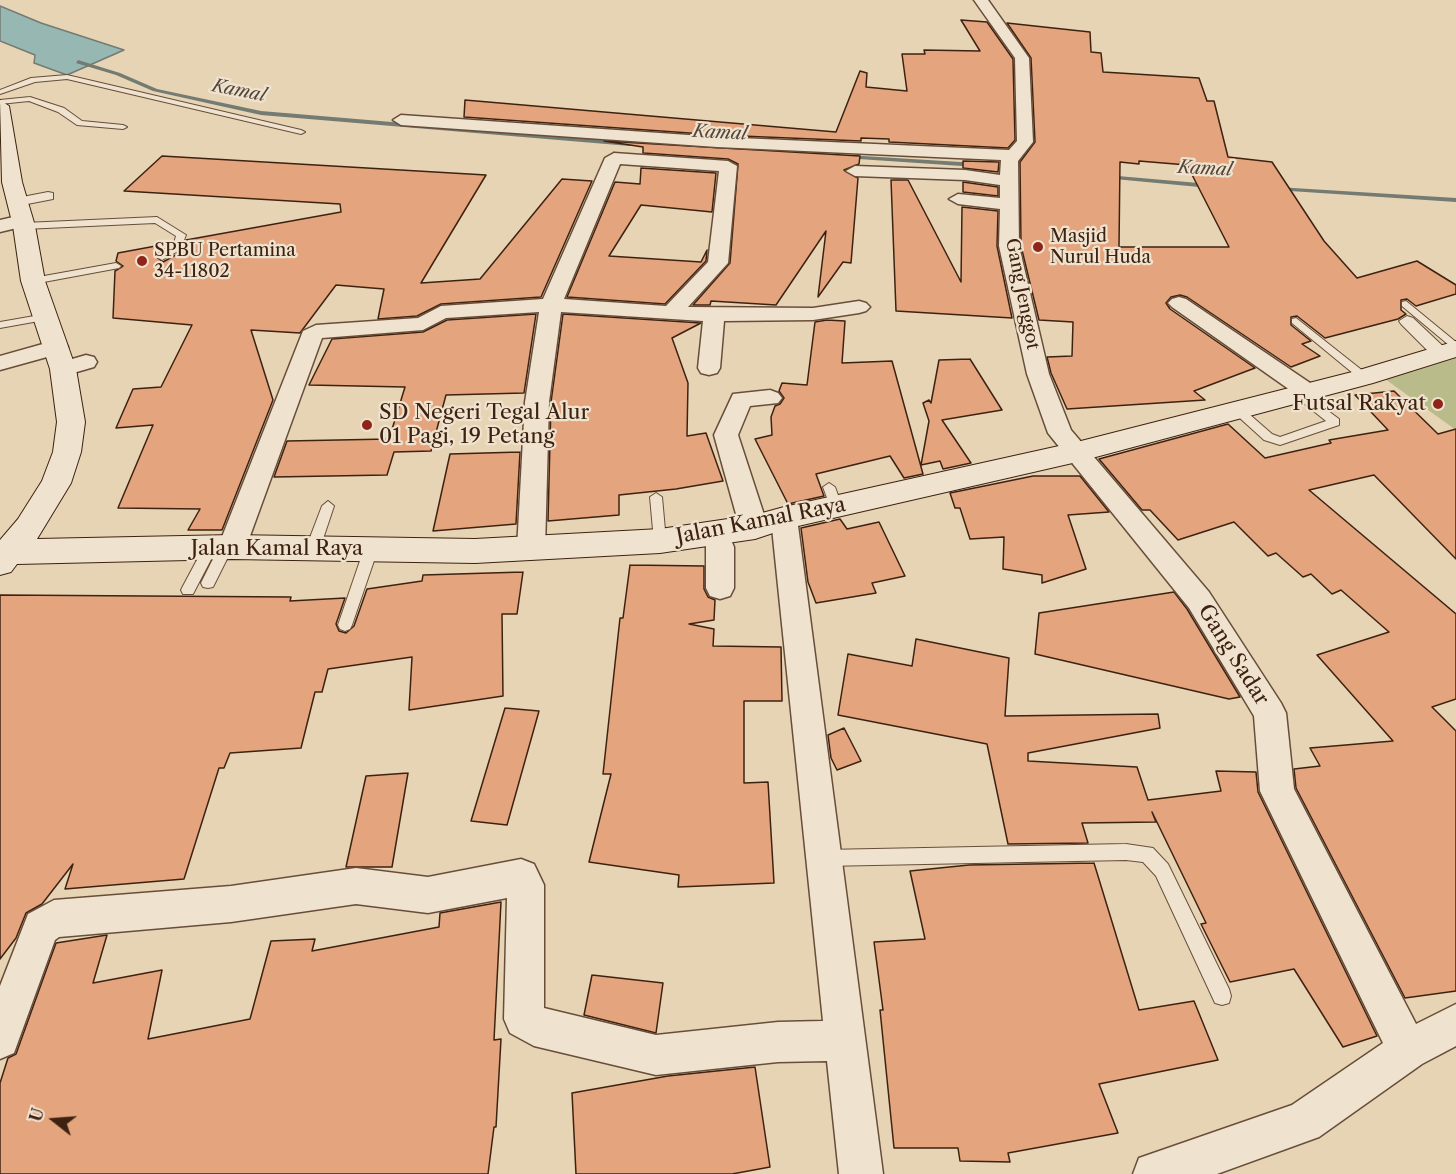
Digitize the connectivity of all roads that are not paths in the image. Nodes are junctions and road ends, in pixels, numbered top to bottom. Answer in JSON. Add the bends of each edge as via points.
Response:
{"nodes":[{"id":1,"x":981,"y":0,"type":"edge"},
{"id":2,"x":0,"y":92,"type":"edge"},
{"id":3,"x":0,"y":104,"type":"edge"},
{"id":4,"x":401,"y":120,"type":"dead end"},
{"id":5,"x":123,"y":127,"type":"dead end"},
{"id":6,"x":301,"y":132,"type":"dead end"},
{"id":7,"x":855,"y":171,"type":"dead end"},
{"id":8,"x":1009,"y":175,"type":"junction"},
{"id":9,"x":958,"y":199,"type":"dead end"},
{"id":10,"x":23,"y":206,"type":"edge"},
{"id":11,"x":162,"y":257,"type":"dead end"},
{"id":12,"x":116,"y":266,"type":"dead end"},
{"id":13,"x":33,"y":281,"type":"junction"},
{"id":14,"x":1179,"y":303,"type":"dead end"},
{"id":15,"x":551,"y":305,"type":"junction"},
{"id":16,"x":859,"y":307,"type":"dead end"},
{"id":17,"x":673,"y":311,"type":"junction"},
{"id":18,"x":1407,"y":313,"type":"dead end"},
{"id":19,"x":714,"y":315,"type":"junction"},
{"id":20,"x":46,"y":317,"type":"junction"},
{"id":21,"x":1296,"y":321,"type":"dead end"},
{"id":22,"x":0,"y":325,"type":"edge"},
{"id":23,"x":1451,"y":350,"type":"edge"},
{"id":24,"x":69,"y":360,"type":"junction"},
{"id":25,"x":0,"y":363,"type":"edge"},
{"id":26,"x":709,"y":368,"type":"dead end"},
{"id":27,"x":1364,"y":378,"type":"junction"},
{"id":28,"x":1304,"y":393,"type":"junction"},
{"id":29,"x":770,"y":398,"type":"dead end"},
{"id":30,"x":1237,"y":410,"type":"junction"},
{"id":31,"x":1077,"y":452,"type":"junction"},
{"id":32,"x":656,"y":496,"type":"dead end"},
{"id":33,"x":327,"y":506,"type":"dead end"},
{"id":34,"x":784,"y":518,"type":"junction"},
{"id":35,"x":755,"y":526,"type":"junction"},
{"id":36,"x":715,"y":533,"type":"junction"},
{"id":37,"x":660,"y":541,"type":"junction"},
{"id":38,"x":222,"y":547,"type":"junction"},
{"id":39,"x":313,"y":548,"type":"junction"},
{"id":40,"x":371,"y":549,"type":"junction"},
{"id":41,"x":531,"y":549,"type":"junction"},
{"id":42,"x":4,"y":556,"type":"edge"},
{"id":43,"x":208,"y":583,"type":"dead end"},
{"id":44,"x":720,"y":588,"type":"dead end"},
{"id":45,"x":188,"y":590,"type":"dead end"},
{"id":46,"x":345,"y":625,"type":"dead end"},
{"id":47,"x":824,"y":858,"type":"junction"},
{"id":48,"x":12,"y":977,"type":"edge"},
{"id":49,"x":1222,"y":996,"type":"dead end"},
{"id":50,"x":1456,"y":1024,"type":"edge"},
{"id":51,"x":0,"y":1039,"type":"edge"},
{"id":52,"x":844,"y":1041,"type":"junction"},
{"id":53,"x":1408,"y":1050,"type":"junction"},
{"id":54,"x":861,"y":1174,"type":"edge"},
{"id":55,"x":1155,"y":1174,"type":"edge"}],
"edges":[{"from":1,"to":8,"type":"street","via":[[1022,58],[1025,142]]},
{"from":2,"to":6,"type":"lane","via":[[46,77],[67,77]]},
{"from":3,"to":5,"type":"lane","via":[[30,99],[61,110],[80,123]]},
{"from":3,"to":10,"type":"main road"},
{"from":4,"to":8,"type":"street","via":[[717,142]]},
{"from":7,"to":8,"type":"street"},
{"from":8,"to":9,"type":"street"},
{"from":8,"to":31,"type":"street","name":"Gang Jenggot","via":[[1009,246],[1038,374],[1060,433]]},
{"from":10,"to":11,"type":"lane","via":[[68,224],[157,220],[181,235],[177,248]]},
{"from":10,"to":13,"type":"main road"},
{"from":12,"to":13,"type":"lane"},
{"from":13,"to":20,"type":"main road"},
{"from":14,"to":28,"type":"street"},
{"from":15,"to":17,"type":"street"},
{"from":15,"to":17,"type":"street","via":[[611,160],[618,157],[728,165],[718,263]]},
{"from":15,"to":38,"type":"street","via":[[441,312],[423,324],[316,332]]},
{"from":15,"to":41,"type":"street","via":[[537,402]]},
{"from":16,"to":19,"type":"street","via":[[813,314]]},
{"from":17,"to":19,"type":"street"},
{"from":18,"to":23,"type":"street"},
{"from":19,"to":26,"type":"street"},
{"from":20,"to":22,"type":"lane"},
{"from":20,"to":24,"type":"main road"},
{"from":21,"to":27,"type":"lane"},
{"from":23,"to":27,"type":"main road","name":"Jalan Kamal Raya"},
{"from":24,"to":25,"type":"street"},
{"from":24,"to":42,"type":"main road","via":[[71,422],[63,466],[45,502]]},
{"from":27,"to":28,"type":"main road","name":"Jalan Kamal Raya"},
{"from":28,"to":30,"type":"main road","name":"Jalan Kamal Raya"},
{"from":28,"to":30,"type":"lane","via":[[1335,422],[1280,441],[1268,437]]},
{"from":29,"to":35,"type":"street","via":[[741,399],[726,435]]},
{"from":30,"to":31,"type":"main road","name":"Jalan Kamal Raya"},
{"from":31,"to":34,"type":"main road","name":"Jalan Kamal Raya","via":[[832,496]]},
{"from":31,"to":53,"type":"street","name":"Gang Sadar","via":[[1199,600],[1270,713],[1277,790]]},
{"from":32,"to":37,"type":"lane"},
{"from":33,"to":39,"type":"lane"},
{"from":34,"to":35,"type":"main road","name":"Jalan Kamal Raya"},
{"from":34,"to":47,"type":"street"},
{"from":35,"to":36,"type":"main road","name":"Jalan Kamal Raya"},
{"from":36,"to":37,"type":"main road","name":"Jalan Kamal Raya"},
{"from":36,"to":44,"type":"street","via":[[720,547]]},
{"from":37,"to":41,"type":"main road","name":"Jalan Kamal Raya"},
{"from":38,"to":39,"type":"main road","name":"Jalan Kamal Raya"},
{"from":38,"to":42,"type":"main road","name":"Jalan Kamal Raya"},
{"from":38,"to":43,"type":"lane"},
{"from":38,"to":45,"type":"lane"},
{"from":39,"to":40,"type":"main road","name":"Jalan Kamal Raya"},
{"from":40,"to":41,"type":"main road","name":"Jalan Kamal Raya"},
{"from":40,"to":46,"type":"lane"},
{"from":47,"to":49,"type":"lane","via":[[1147,854],[1162,870]]},
{"from":47,"to":52,"type":"street"},
{"from":48,"to":51,"type":"street"},
{"from":48,"to":52,"type":"street","via":[[41,927],[54,919],[231,904],[356,886],[428,895],[521,877],[526,885],[524,1019],[534,1026],[656,1055],[778,1042]]},
{"from":50,"to":53,"type":"street"},
{"from":52,"to":54,"type":"street"},
{"from":53,"to":55,"type":"street","via":[[1304,1122]]}]}
